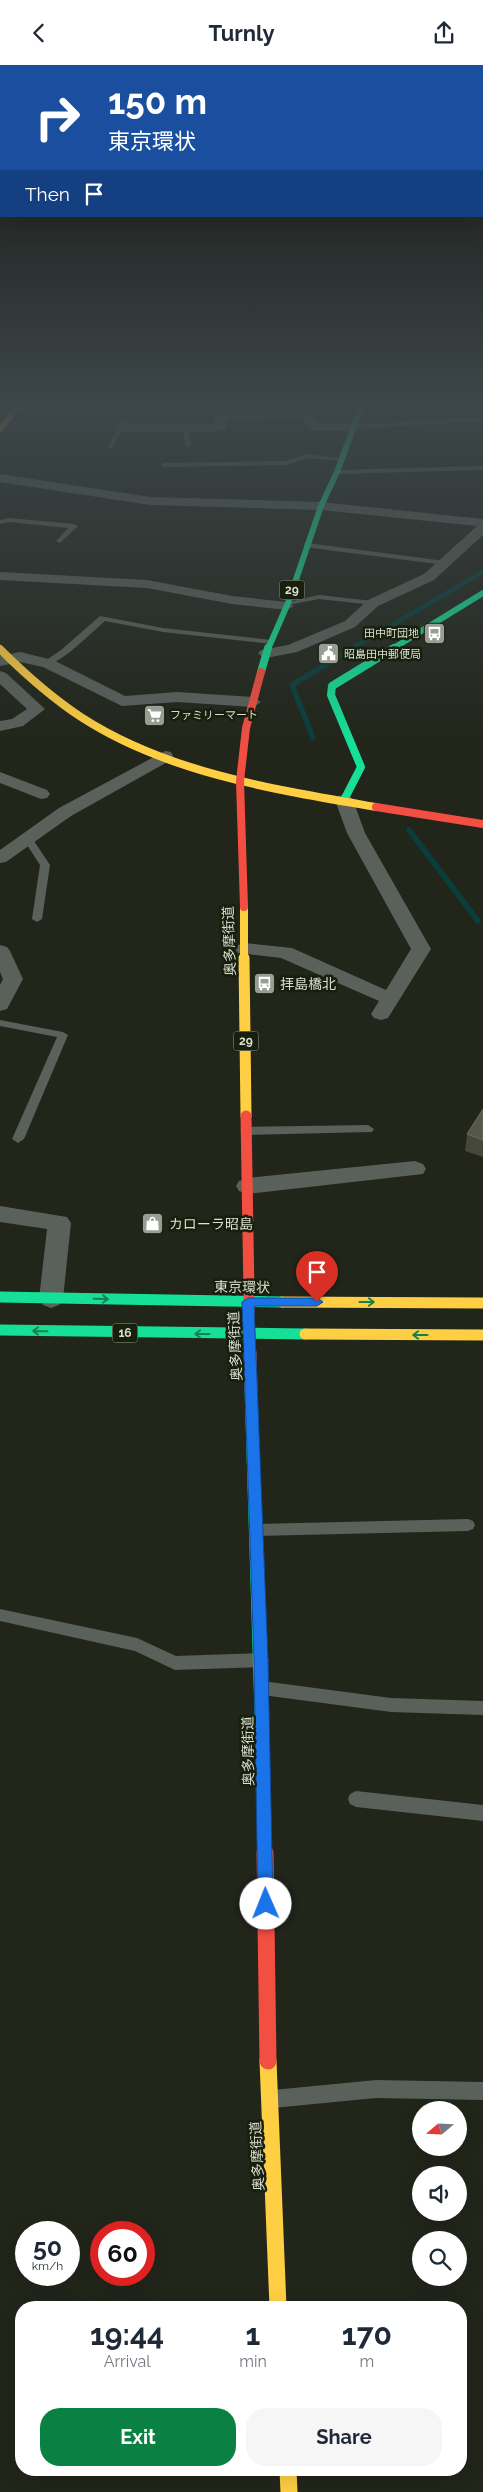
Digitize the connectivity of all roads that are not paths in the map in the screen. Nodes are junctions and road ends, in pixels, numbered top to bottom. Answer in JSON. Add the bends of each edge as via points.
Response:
{"nodes":[{"id":1,"x":317,"y":518,"type":"edge"},
{"id":2,"x":438,"y":518,"type":"edge"},
{"id":3,"x":0,"y":522,"type":"edge"},
{"id":4,"x":483,"y":523,"type":"edge"},
{"id":5,"x":483,"y":528,"type":"edge"},
{"id":6,"x":60,"y":541,"type":"dead end"},
{"id":7,"x":308,"y":545,"type":"junction"},
{"id":8,"x":483,"y":545,"type":"edge"},
{"id":9,"x":459,"y":550,"type":"junction"},
{"id":10,"x":445,"y":563,"type":"junction"},
{"id":11,"x":0,"y":576,"type":"edge"},
{"id":12,"x":483,"y":593,"type":"edge"},
{"id":13,"x":373,"y":603,"type":"junction"},
{"id":14,"x":287,"y":604,"type":"junction"},
{"id":15,"x":269,"y":647,"type":"junction"},
{"id":16,"x":3,"y":656,"type":"edge"},
{"id":17,"x":48,"y":663,"type":"junction"},
{"id":18,"x":0,"y":676,"type":"edge"},
{"id":19,"x":253,"y":702,"type":"junction"},
{"id":20,"x":0,"y":726,"type":"edge"},
{"id":21,"x":165,"y":756,"type":"junction"},
{"id":22,"x":0,"y":777,"type":"edge"},
{"id":23,"x":240,"y":781,"type":"junction"},
{"id":24,"x":40,"y":794,"type":"dead end"},
{"id":25,"x":344,"y":800,"type":"junction"},
{"id":26,"x":483,"y":824,"type":"edge"},
{"id":27,"x":27,"y":837,"type":"junction"},
{"id":28,"x":0,"y":858,"type":"edge"},
{"id":29,"x":37,"y":919,"type":"dead end"},
{"id":30,"x":245,"y":949,"type":"junction"},
{"id":31,"x":0,"y":951,"type":"edge"},
{"id":32,"x":0,"y":1005,"type":"edge"},
{"id":33,"x":0,"y":1023,"type":"edge"},
{"id":34,"x":368,"y":1129,"type":"dead end"},
{"id":35,"x":246,"y":1131,"type":"junction"},
{"id":36,"x":18,"y":1139,"type":"dead end"},
{"id":37,"x":415,"y":1169,"type":"dead end"},
{"id":38,"x":247,"y":1186,"type":"junction"},
{"id":39,"x":0,"y":1214,"type":"edge"},
{"id":40,"x":0,"y":1297,"type":"edge"},
{"id":41,"x":51,"y":1299,"type":"junction"},
{"id":42,"x":248,"y":1302,"type":"junction"},
{"id":43,"x":483,"y":1303,"type":"edge"},
{"id":44,"x":0,"y":1330,"type":"edge"},
{"id":45,"x":251,"y":1335,"type":"junction"},
{"id":46,"x":483,"y":1335,"type":"edge"},
{"id":47,"x":468,"y":1525,"type":"dead end"},
{"id":48,"x":257,"y":1530,"type":"junction"},
{"id":49,"x":0,"y":1615,"type":"edge"},
{"id":50,"x":261,"y":1660,"type":"junction"},
{"id":51,"x":262,"y":1689,"type":"junction"},
{"id":52,"x":483,"y":1709,"type":"edge"},
{"id":53,"x":356,"y":1799,"type":"dead end"},
{"id":54,"x":483,"y":1813,"type":"edge"},
{"id":55,"x":483,"y":2091,"type":"edge"},
{"id":56,"x":269,"y":2099,"type":"junction"},
{"id":57,"x":278,"y":2301,"type":"edge"},
{"id":58,"x":289,"y":2476,"type":"edge"},
{"id":59,"x":290,"y":2492,"type":"edge"}],
"edges":[{"from":1,"to":7,"type":"main road","name":"奥多摩街道","number":"29"},
{"from":2,"to":4,"type":"street"},
{"from":3,"to":6,"type":"lane","via":[[74,526]]},
{"from":5,"to":9,"type":"street"},
{"from":7,"to":10,"type":"lane"},
{"from":7,"to":14,"type":"main road","name":"奥多摩街道","number":"29"},
{"from":8,"to":9,"type":"street","via":[[478,549]]},
{"from":9,"to":10,"type":"street"},
{"from":10,"to":13,"type":"street","via":[[429,577]]},
{"from":11,"to":14,"type":"street","via":[[147,584],[232,600]]},
{"from":12,"to":25,"type":"main road","via":[[332,687],[332,699],[361,767]]},
{"from":13,"to":14,"type":"lane","via":[[319,597]]},
{"from":13,"to":15,"type":"street","via":[[350,624],[292,649]]},
{"from":14,"to":15,"type":"main road","name":"奥多摩街道","number":"29"},
{"from":15,"to":17,"type":"lane","via":[[103,618]]},
{"from":15,"to":19,"type":"main road","name":"奥多摩街道","number":"29"},
{"from":16,"to":17,"type":"street"},
{"from":16,"to":21,"type":"main road","via":[[62,705],[119,737]]},
{"from":17,"to":19,"type":"street","via":[[122,701],[177,697]]},
{"from":18,"to":20,"type":"street","via":[[37,709],[16,723]]},
{"from":19,"to":23,"type":"main road","name":"奥多摩街道","number":"29","via":[[246,728]]},
{"from":21,"to":23,"type":"main road"},
{"from":21,"to":27,"type":"street"},
{"from":22,"to":24,"type":"street"},
{"from":23,"to":25,"type":"main road"},
{"from":23,"to":30,"type":"main road","name":"奥多摩街道","number":"29"},
{"from":25,"to":26,"type":"main road"},
{"from":25,"to":30,"type":"street","via":[[356,833],[421,949],[385,1006],[285,952]]},
{"from":27,"to":28,"type":"street"},
{"from":27,"to":29,"type":"lane","via":[[45,865]]},
{"from":30,"to":35,"type":"main road","name":"奥多摩街道","number":"29"},
{"from":31,"to":32,"type":"street","via":[[14,979]]},
{"from":33,"to":36,"type":"lane","via":[[63,1035]]},
{"from":34,"to":35,"type":"lane"},
{"from":35,"to":38,"type":"main road","name":"奥多摩街道","number":"29"},
{"from":37,"to":38,"type":"street"},
{"from":38,"to":42,"type":"main road","name":"奥多摩街道","number":"29"},
{"from":39,"to":41,"type":"street","via":[[59,1223]]},
{"from":40,"to":41,"type":"main road","name":"東京環状"},
{"from":41,"to":42,"type":"main road","name":"東京環状","one_way":true},
{"from":42,"to":43,"type":"main road","name":"東京環状","one_way":true},
{"from":42,"to":45,"type":"main road","name":"奥多摩街道","number":"29"},
{"from":45,"to":44,"type":"main road","number":"16","one_way":true},
{"from":46,"to":45,"type":"main road","number":"16","one_way":true},
{"from":45,"to":48,"type":"main road","name":"奥多摩街道","number":"29"},
{"from":47,"to":48,"type":"lane"},
{"from":48,"to":50,"type":"main road","name":"奥多摩街道","number":"29"},
{"from":49,"to":50,"type":"lane","via":[[137,1645],[175,1663]]},
{"from":50,"to":51,"type":"main road","name":"奥多摩街道","number":"29"},
{"from":51,"to":52,"type":"lane","via":[[391,1705]]},
{"from":51,"to":56,"type":"main road","name":"奥多摩街道","number":"29"},
{"from":53,"to":54,"type":"lane"},
{"from":55,"to":56,"type":"lane","via":[[376,2089]]},
{"from":56,"to":57,"type":"main road","name":"奥多摩街道","number":"29"},
{"from":58,"to":59,"type":"main road"}]}
